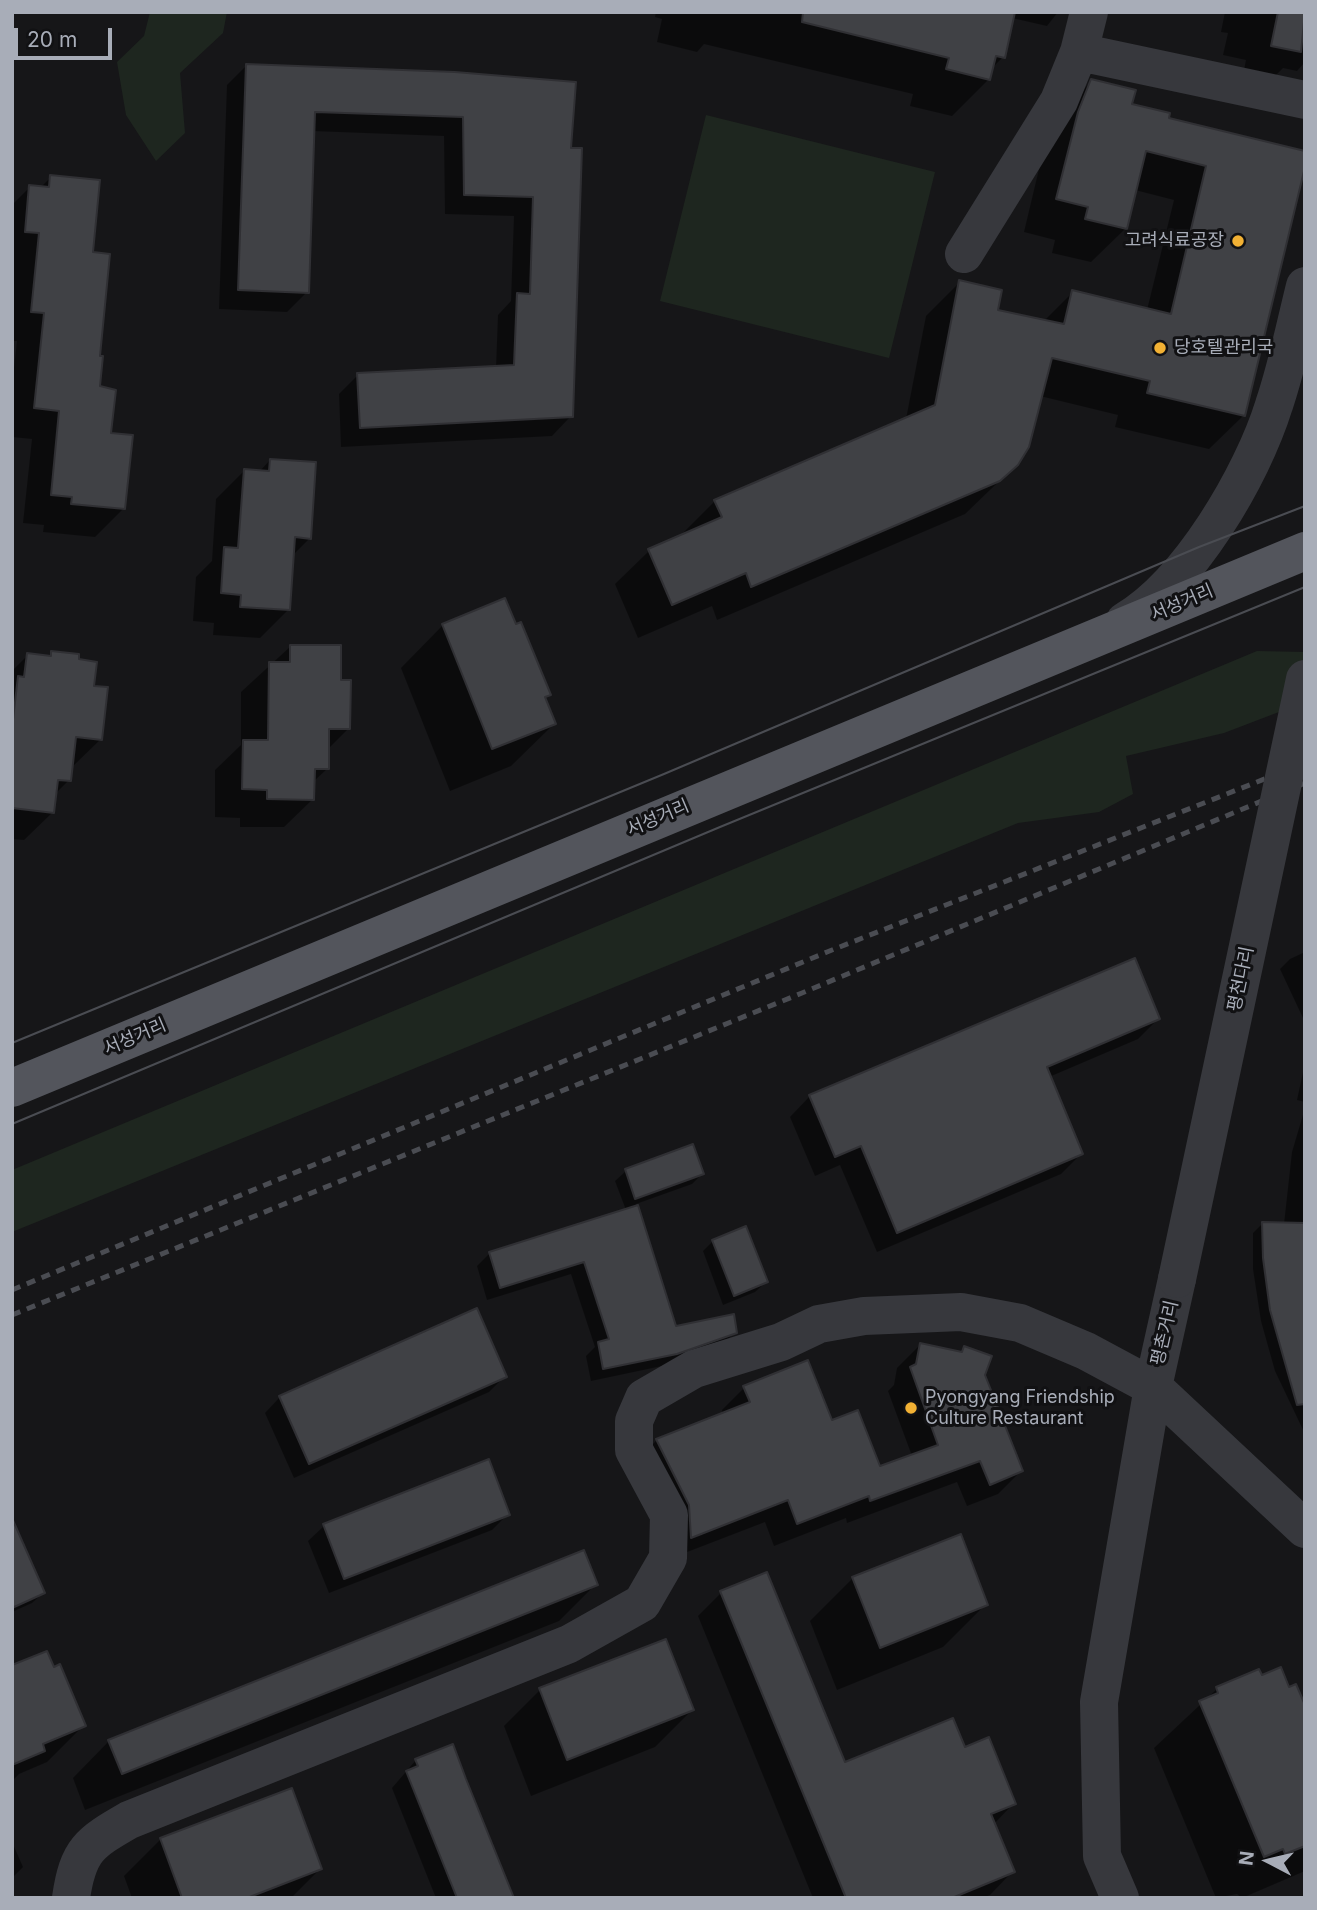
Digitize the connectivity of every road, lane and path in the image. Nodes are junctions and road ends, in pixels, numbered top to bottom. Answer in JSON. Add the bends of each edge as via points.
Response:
{"nodes":[{"id":1,"x":1089,"y":12,"type":"edge"},
{"id":2,"x":1079,"y":51,"type":"junction"},
{"id":3,"x":1305,"y":100,"type":"edge"},
{"id":4,"x":964,"y":254,"type":"dead end"},
{"id":5,"x":1305,"y":286,"type":"edge"},
{"id":6,"x":1305,"y":551,"type":"edge"},
{"id":7,"x":1085,"y":644,"type":"junction"},
{"id":8,"x":1305,"y":679,"type":"edge"},
{"id":9,"x":12,"y":1088,"type":"edge"},
{"id":10,"x":1177,"y":1279,"type":"joint"},
{"id":11,"x":1153,"y":1387,"type":"junction"},
{"id":12,"x":1305,"y":1529,"type":"edge"},
{"id":13,"x":71,"y":1898,"type":"edge"},
{"id":14,"x":1120,"y":1898,"type":"edge"}],
"edges":[{"from":1,"to":2,"type":"street"},
{"from":2,"to":3,"type":"street"},
{"from":2,"to":4,"type":"street","via":[[1059,101]]},
{"from":5,"to":7,"type":"street","via":[[1274,407],[1231,501],[1149,607]]},
{"from":6,"to":7,"type":"main road","name":"서성거리"},
{"from":7,"to":9,"type":"main road","name":"서성거리"},
{"from":8,"to":10,"type":"street","name":"평천다리","bridge":true},
{"from":10,"to":11,"type":"street","name":"평촌거리"},
{"from":11,"to":12,"type":"street"},
{"from":11,"to":13,"type":"street","via":[[1020,1323],[961,1312],[864,1316],[820,1324],[781,1342],[694,1369],[644,1398],[634,1421],[634,1450],[669,1515],[668,1558],[642,1603],[569,1644],[129,1821],[91,1842],[75,1873]]},
{"from":11,"to":14,"type":"street","name":"평촌거리","via":[[1099,1702],[1102,1856]]}]}
